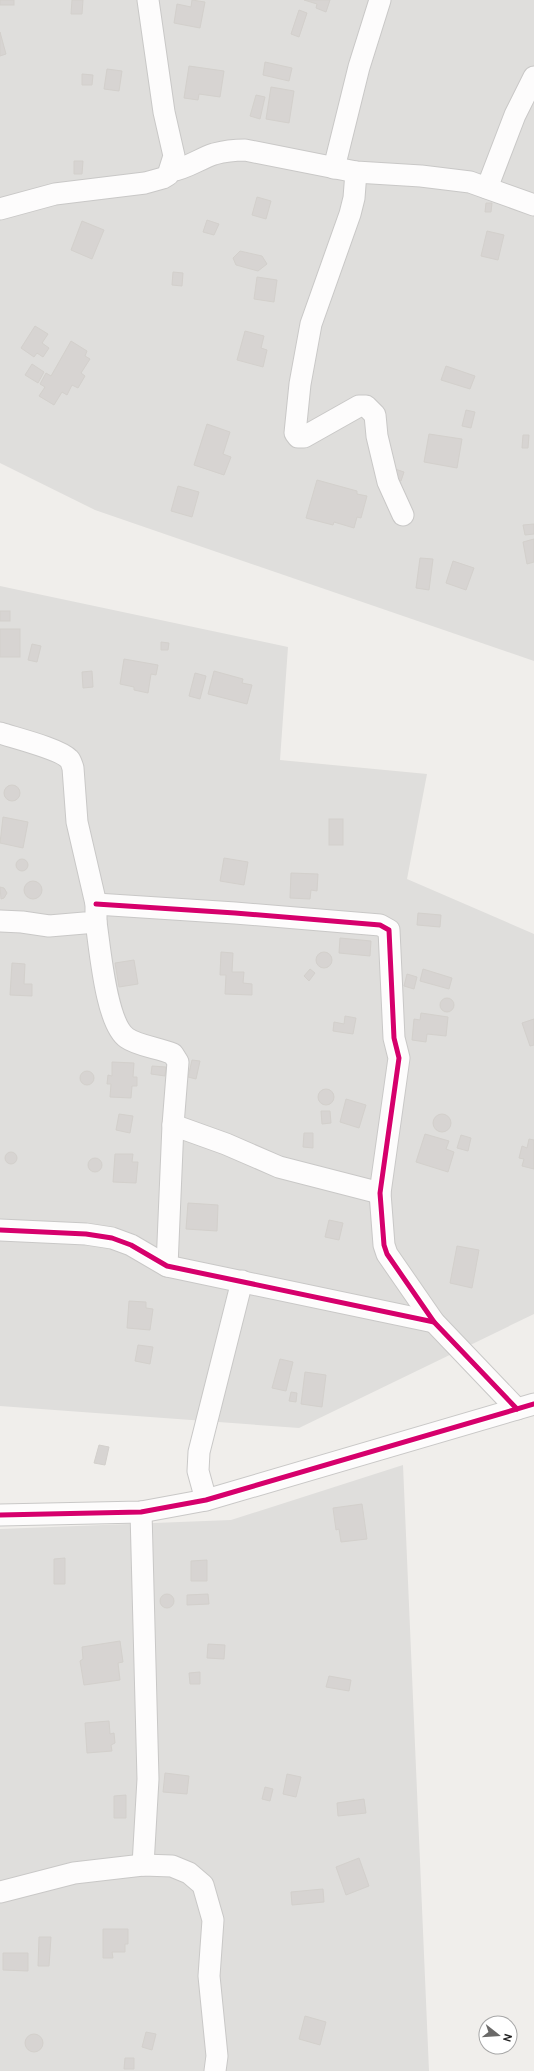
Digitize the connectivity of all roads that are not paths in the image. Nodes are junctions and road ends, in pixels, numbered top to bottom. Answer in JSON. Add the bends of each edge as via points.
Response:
{"nodes":[{"id":1,"x":148,"y":0,"type":"edge"},
{"id":2,"x":380,"y":0,"type":"edge"},
{"id":3,"x":534,"y":77,"type":"edge"},
{"id":4,"x":334,"y":168,"type":"junction"},
{"id":5,"x":171,"y":171,"type":"junction"},
{"id":6,"x":356,"y":172,"type":"junction"},
{"id":7,"x":487,"y":188,"type":"junction"},
{"id":8,"x":534,"y":205,"type":"edge"},
{"id":9,"x":0,"y":209,"type":"edge"},
{"id":10,"x":402,"y":515,"type":"dead end"},
{"id":11,"x":0,"y":733,"type":"edge"},
{"id":12,"x":96,"y":913,"type":"junction"},
{"id":13,"x":0,"y":921,"type":"edge"},
{"id":14,"x":173,"y":1125,"type":"junction"},
{"id":15,"x":380,"y":1193,"type":"junction"},
{"id":16,"x":0,"y":1230,"type":"edge"},
{"id":17,"x":167,"y":1266,"type":"junction"},
{"id":18,"x":242,"y":1281,"type":"junction"},
{"id":19,"x":434,"y":1322,"type":"junction"},
{"id":20,"x":526,"y":1406,"type":"edge"},
{"id":21,"x":206,"y":1500,"type":"junction"},
{"id":22,"x":141,"y":1512,"type":"junction"},
{"id":23,"x":0,"y":1515,"type":"edge"},
{"id":24,"x":143,"y":1865,"type":"junction"},
{"id":25,"x":0,"y":1892,"type":"edge"},
{"id":26,"x":215,"y":2071,"type":"edge"}],
"edges":[{"from":1,"to":5,"type":"street","via":[[164,112],[174,156]]},
{"from":2,"to":4,"type":"street","via":[[359,67]]},
{"from":3,"to":7,"type":"street","via":[[515,115]]},
{"from":4,"to":5,"type":"street","via":[[245,150],[230,150],[214,154],[184,169]]},
{"from":4,"to":6,"type":"street"},
{"from":5,"to":9,"type":"street","via":[[163,178],[145,183],[55,194]]},
{"from":6,"to":7,"type":"street","via":[[445,178]]},
{"from":6,"to":10,"type":"street","via":[[350,214],[311,324],[300,384],[295,433],[298,437],[304,437],[359,406],[366,406],[376,415],[377,436],[388,482]]},
{"from":7,"to":8,"type":"street"},
{"from":11,"to":12,"type":"street","via":[[69,759],[73,768],[78,832]]},
{"from":12,"to":13,"type":"street","via":[[49,926]]},
{"from":12,"to":14,"type":"street","via":[[109,1002],[117,1028],[128,1040],[168,1052],[176,1057],[178,1067]]},
{"from":12,"to":15,"type":"street","via":[[251,914],[387,927],[390,935],[394,1038],[398,1058]]},
{"from":14,"to":15,"type":"street","via":[[279,1167]]},
{"from":14,"to":17,"type":"street"},
{"from":15,"to":19,"type":"street","via":[[387,1254]]},
{"from":16,"to":17,"type":"street","via":[[86,1234],[112,1238],[131,1245]]},
{"from":17,"to":18,"type":"street"},
{"from":18,"to":19,"type":"street"},
{"from":18,"to":21,"type":"street","via":[[201,1441],[198,1471]]},
{"from":19,"to":20,"type":"street"},
{"from":20,"to":21,"type":"street"},
{"from":21,"to":22,"type":"street"},
{"from":22,"to":23,"type":"street"},
{"from":22,"to":24,"type":"street","via":[[148,1779]]},
{"from":24,"to":25,"type":"street","via":[[74,1873]]},
{"from":24,"to":26,"type":"street","via":[[172,1866],[190,1873],[203,1885],[210,1902],[213,1920],[209,1976],[217,2056]]}]}
